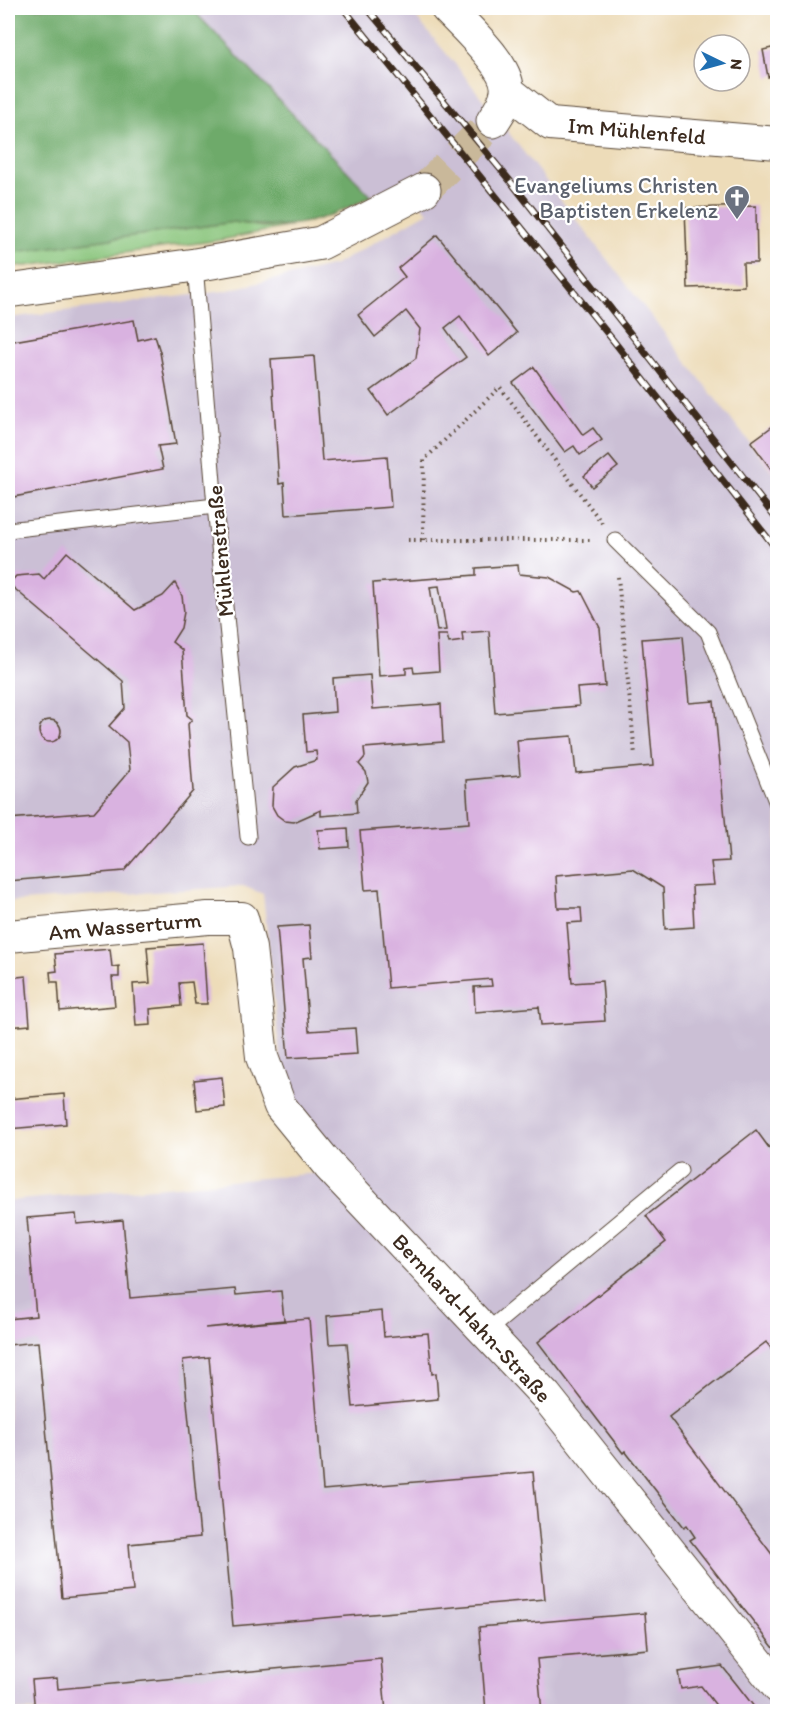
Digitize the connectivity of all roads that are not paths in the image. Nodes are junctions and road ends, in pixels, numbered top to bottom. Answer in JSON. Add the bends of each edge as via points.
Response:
{"nodes":[{"id":1,"x":447,"y":8,"type":"edge"},
{"id":2,"x":507,"y":90,"type":"junction"},
{"id":3,"x":493,"y":121,"type":"tunnel mouth"},
{"id":4,"x":777,"y":143,"type":"edge"},
{"id":5,"x":424,"y":190,"type":"tunnel mouth"},
{"id":6,"x":195,"y":265,"type":"junction"},
{"id":7,"x":8,"y":291,"type":"edge"},
{"id":8,"x":215,"y":506,"type":"junction"},
{"id":9,"x":8,"y":530,"type":"edge"},
{"id":10,"x":615,"y":540,"type":"road end"},
{"id":11,"x":777,"y":806,"type":"edge"},
{"id":12,"x":248,"y":837,"type":"dead end"},
{"id":13,"x":242,"y":918,"type":"joint"},
{"id":14,"x":8,"y":936,"type":"edge"},
{"id":15,"x":680,"y":1171,"type":"dead end"},
{"id":16,"x":486,"y":1332,"type":"junction"},
{"id":17,"x":777,"y":1687,"type":"edge"}],
"edges":[{"from":1,"to":2,"type":"street","via":[[497,64]]},
{"from":2,"to":3,"type":"street"},
{"from":2,"to":4,"type":"street","name":"Im Mühlenfeld","via":[[550,124]]},
{"from":5,"to":6,"type":"street","via":[[321,243]]},
{"from":6,"to":7,"type":"street"},
{"from":6,"to":8,"type":"lane","name":"Mühlenstraße"},
{"from":8,"to":9,"type":"lane"},
{"from":8,"to":12,"type":"lane","name":"Mühlenstraße"},
{"from":10,"to":11,"type":"lane","via":[[708,632]]},
{"from":13,"to":14,"type":"street","name":"Am Wasserturm"},
{"from":13,"to":16,"type":"street","name":"Bernhard-Hahn-Straße","via":[[250,948],[262,1057],[280,1106],[329,1166]]},
{"from":15,"to":16,"type":"lane"},
{"from":16,"to":17,"type":"street","name":"Bernhard-Hahn-Straße","via":[[546,1396]]}]}
